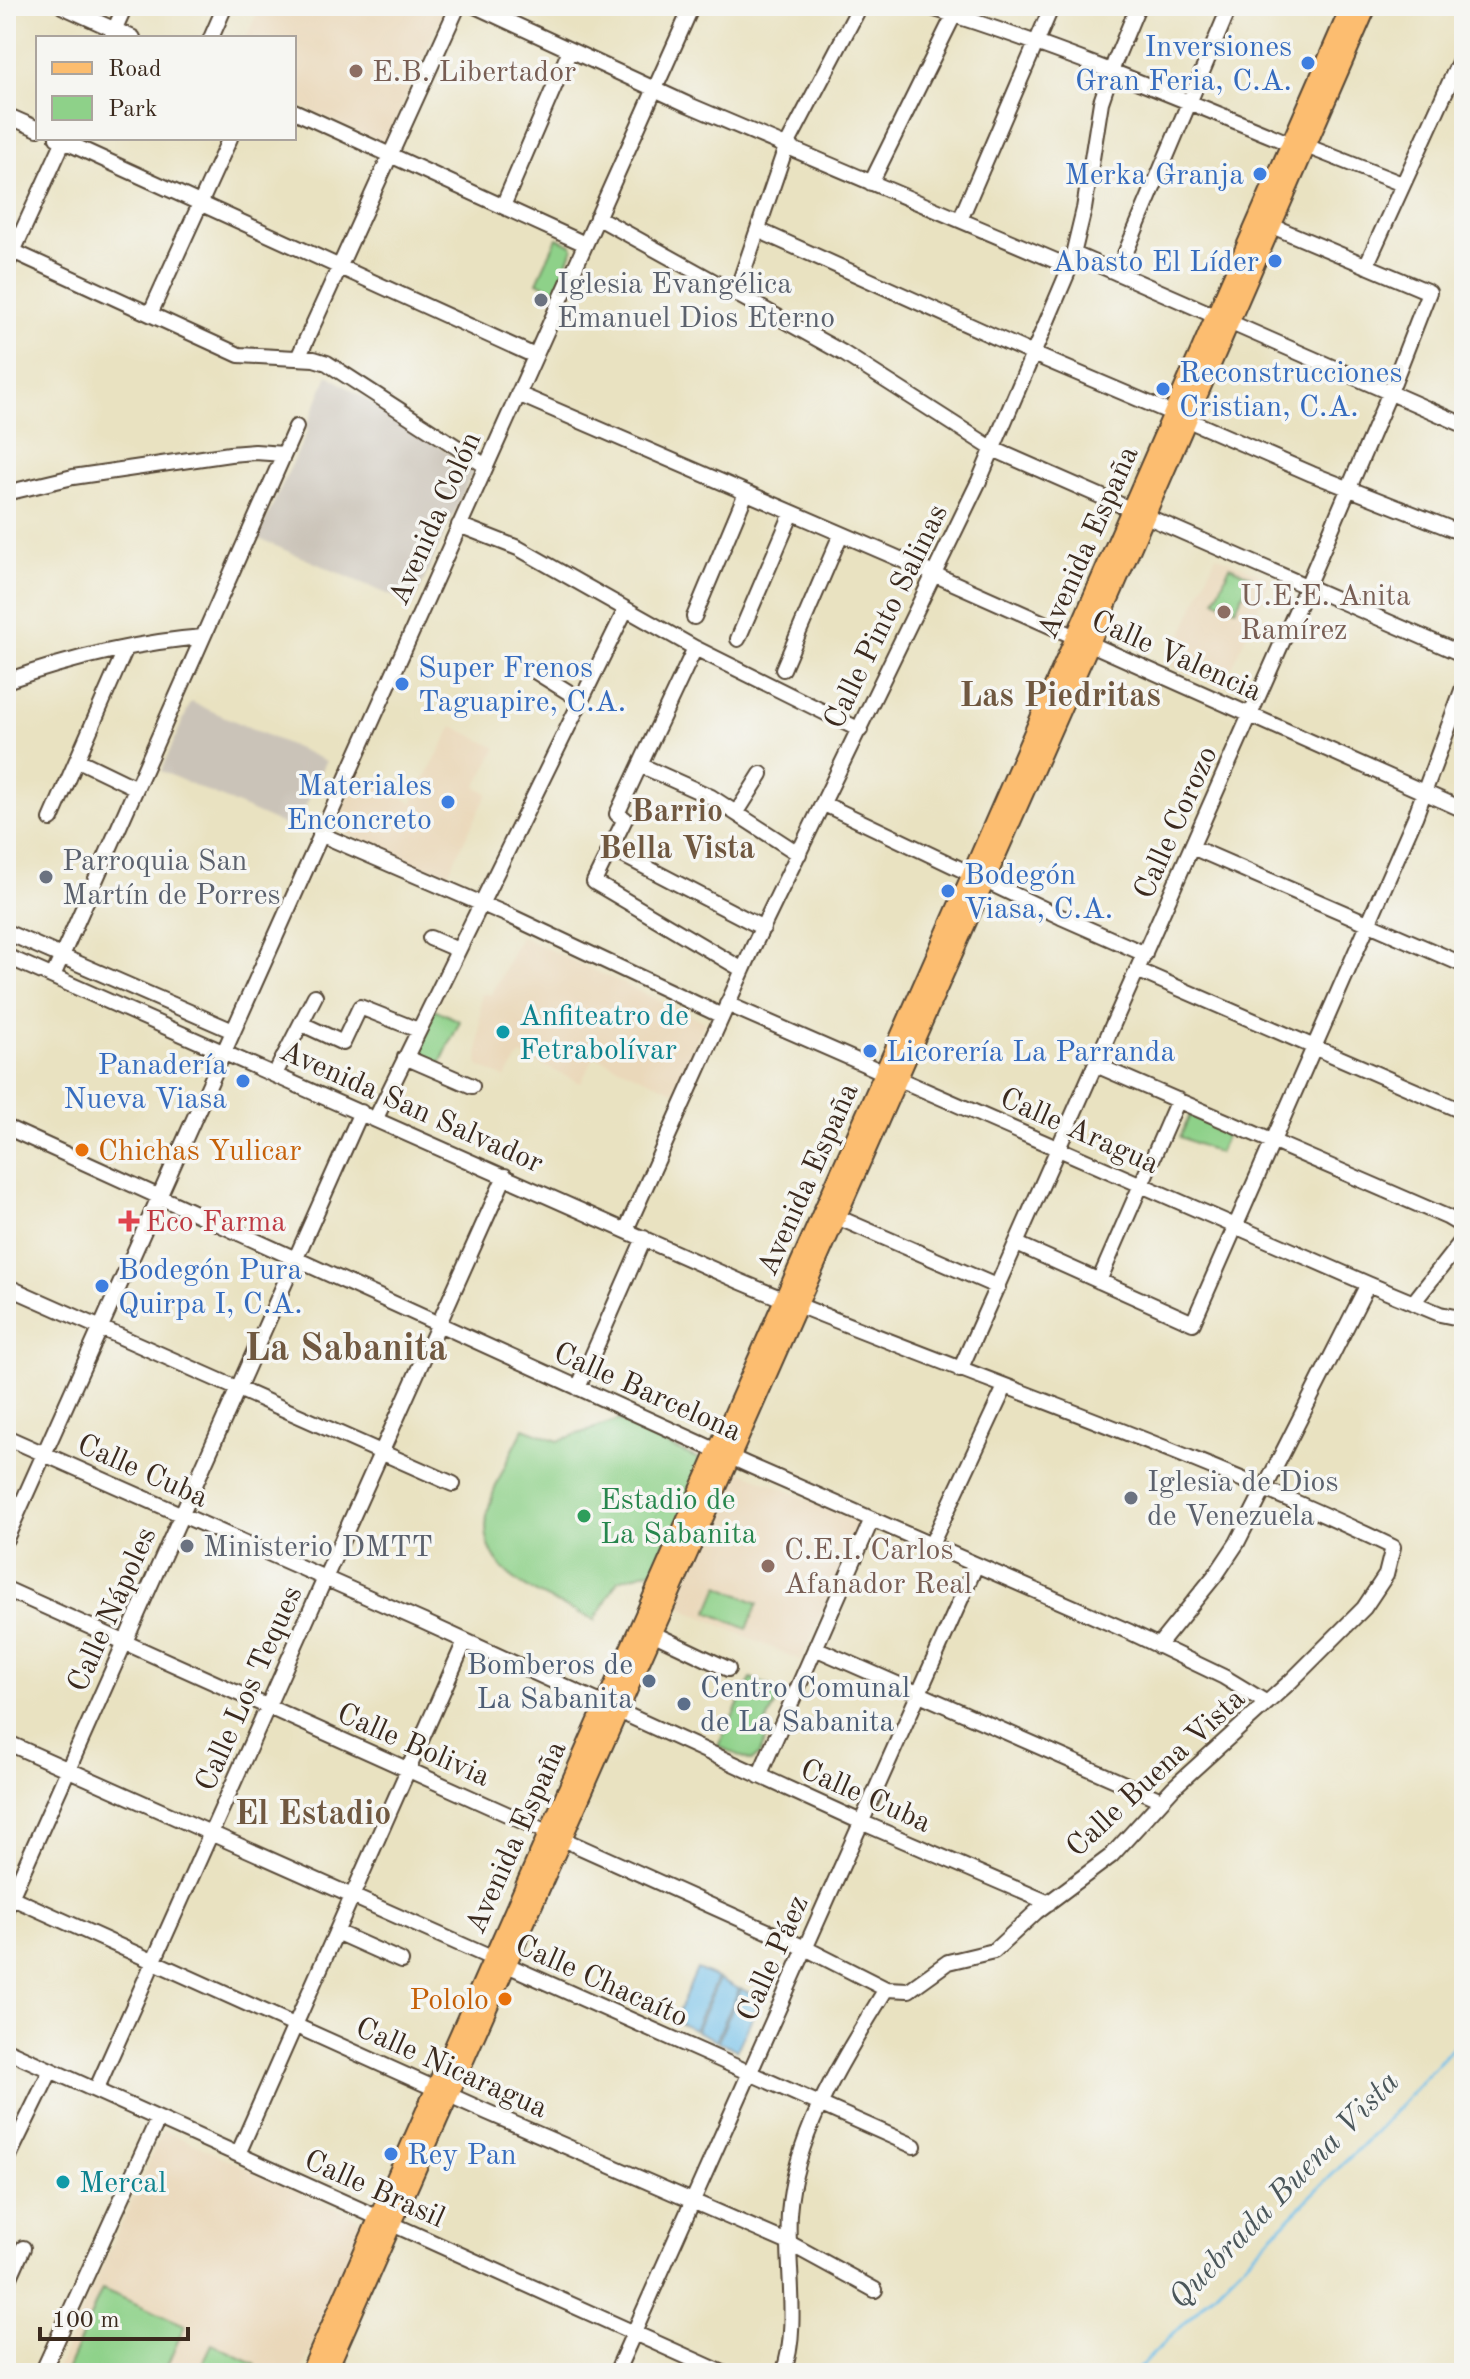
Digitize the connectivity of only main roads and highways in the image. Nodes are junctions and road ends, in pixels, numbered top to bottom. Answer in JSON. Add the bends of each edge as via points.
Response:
{"nodes":[{"id":1,"x":1351,"y":6,"type":"edge"},
{"id":2,"x":1367,"y":6,"type":"edge"},
{"id":3,"x":1299,"y":145,"type":"junction"},
{"id":4,"x":1223,"y":320,"type":"junction"},
{"id":5,"x":891,"y":1075,"type":"junction"},
{"id":6,"x":790,"y":1303,"type":"junction"},
{"id":7,"x":724,"y":1454,"type":"junction"},
{"id":8,"x":611,"y":1708,"type":"junction"},
{"id":9,"x":385,"y":2221,"type":"junction"},
{"id":10,"x":334,"y":2371,"type":"edge"},
{"id":11,"x":310,"y":2373,"type":"edge"}],
"edges":[{"from":1,"to":3,"type":"main road","name":"Avenida España"},
{"from":2,"to":3,"type":"main road","name":"Avenida España"},
{"from":3,"to":4,"type":"main road","name":"Avenida España"},
{"from":3,"to":4,"type":"main road","name":"Avenida España","via":[[1272,226]]},
{"from":4,"to":5,"type":"main road","name":"Avenida España"},
{"from":5,"to":6,"type":"main road","name":"Avenida España"},
{"from":5,"to":6,"type":"main road","name":"Avenida España","via":[[837,1217]]},
{"from":6,"to":7,"type":"main road","name":"Avenida España"},
{"from":7,"to":8,"type":"main road","name":"Avenida España"},
{"from":7,"to":8,"type":"main road","name":"Avenida España","via":[[652,1633]]},
{"from":8,"to":9,"type":"main road","name":"Avenida España"},
{"from":9,"to":10,"type":"main road","name":"Avenida España"},
{"from":9,"to":11,"type":"main road","name":"Avenida España"}]}
